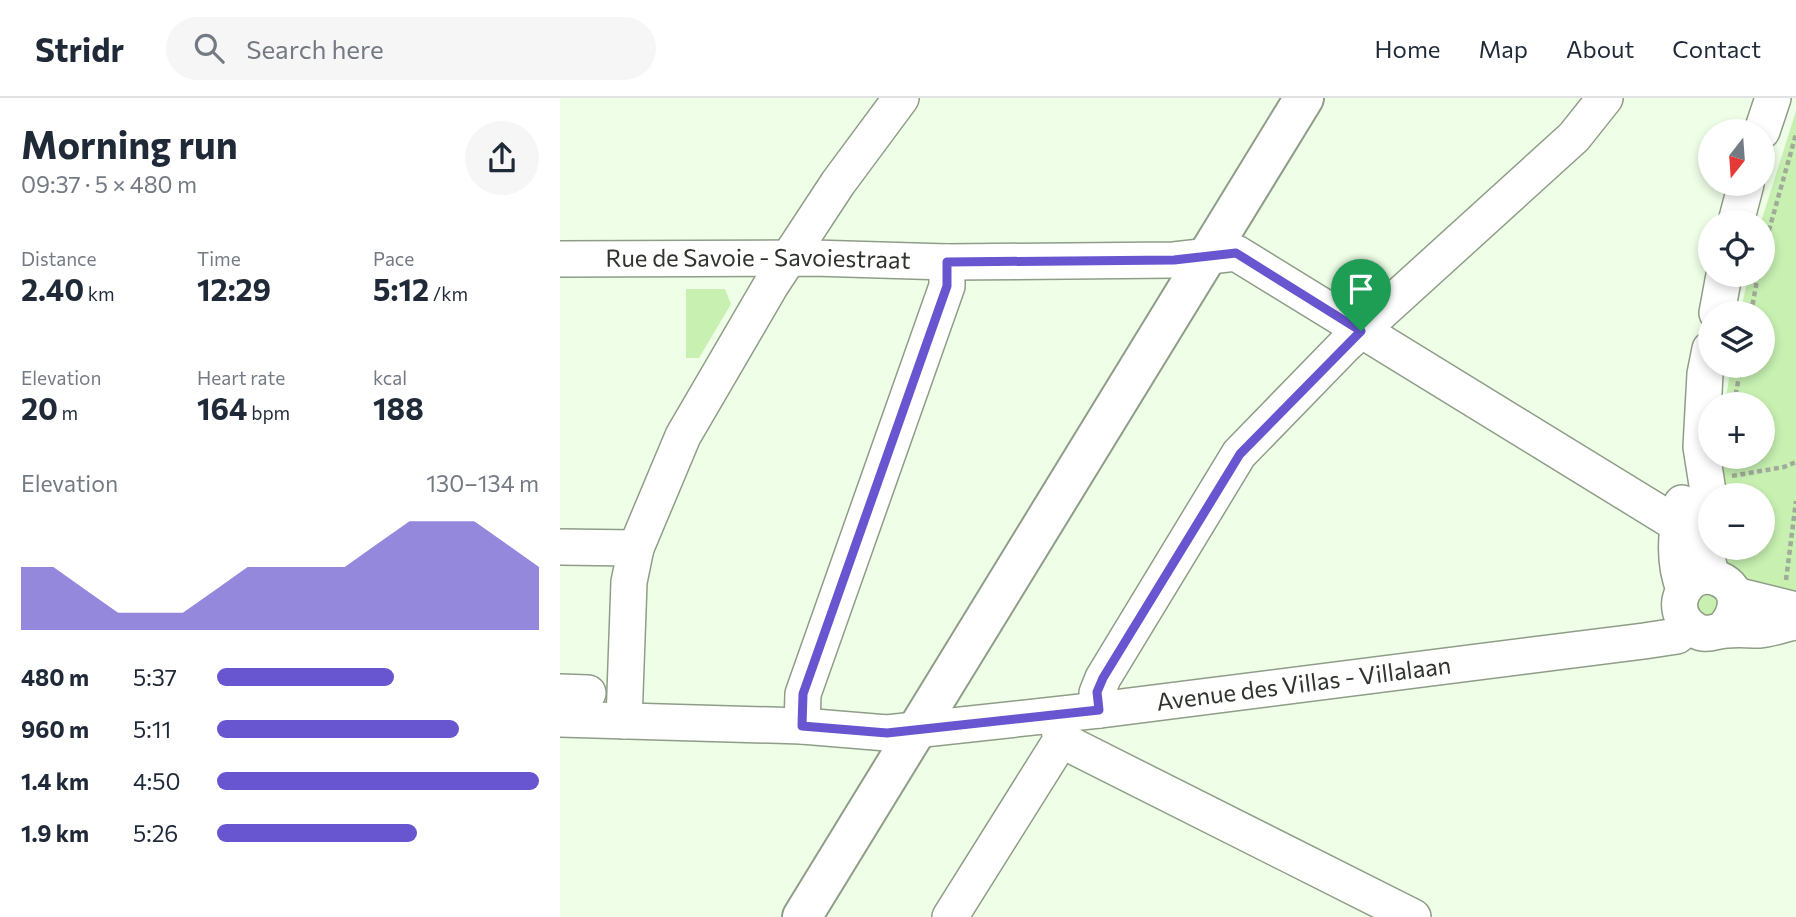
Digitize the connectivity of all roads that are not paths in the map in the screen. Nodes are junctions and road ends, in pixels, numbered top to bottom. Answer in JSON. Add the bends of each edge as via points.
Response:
{"nodes":[{"id":1,"x":901,"y":98,"type":"edge"},
{"id":2,"x":1304,"y":98,"type":"edge"},
{"id":3,"x":1605,"y":98,"type":"edge"},
{"id":4,"x":1773,"y":98,"type":"edge"},
{"id":5,"x":1766,"y":119,"type":"edge"},
{"id":6,"x":1206,"y":257,"type":"junction"},
{"id":7,"x":789,"y":258,"type":"junction"},
{"id":8,"x":560,"y":259,"type":"edge"},
{"id":9,"x":947,"y":262,"type":"junction"},
{"id":10,"x":1361,"y":331,"type":"junction"},
{"id":11,"x":1698,"y":455,"type":"edge"},
{"id":12,"x":1704,"y":469,"type":"edge"},
{"id":13,"x":1677,"y":524,"type":"junction"},
{"id":14,"x":560,"y":547,"type":"edge"},
{"id":15,"x":636,"y":548,"type":"junction"},
{"id":16,"x":1710,"y":587,"type":"junction"},
{"id":17,"x":1791,"y":597,"type":"edge"},
{"id":18,"x":1796,"y":622,"type":"edge"},
{"id":19,"x":1688,"y":626,"type":"junction"},
{"id":20,"x":1724,"y":628,"type":"junction"},
{"id":21,"x":1099,"y":710,"type":"junction"},
{"id":22,"x":560,"y":719,"type":"edge"},
{"id":23,"x":624,"y":721,"type":"junction"},
{"id":24,"x":802,"y":726,"type":"junction"},
{"id":25,"x":1059,"y":727,"type":"junction"},
{"id":26,"x":916,"y":730,"type":"junction"},
{"id":27,"x":802,"y":917,"type":"edge"},
{"id":28,"x":950,"y":917,"type":"edge"},
{"id":29,"x":1413,"y":917,"type":"edge"}],
"edges":[{"from":1,"to":7,"type":"street"},
{"from":2,"to":6,"type":"main road"},
{"from":3,"to":10,"type":"street","via":[[1574,137]]},
{"from":4,"to":5,"type":"street"},
{"from":6,"to":9,"type":"street","name":"Rue de Savoie - Savoiestraat"},
{"from":6,"to":10,"type":"street","name":"Rue de Savoie - Savoiestraat","via":[[1236,253]]},
{"from":6,"to":26,"type":"main road"},
{"from":7,"to":8,"type":"street","name":"Rue de Savoie - Savoiestraat"},
{"from":7,"to":9,"type":"street","name":"Rue de Savoie - Savoiestraat"},
{"from":7,"to":15,"type":"street","via":[[684,436]]},
{"from":9,"to":24,"type":"street","via":[[947,286],[803,694]]},
{"from":10,"to":13,"type":"street","name":"Rue de Savoie - Savoiestraat"},
{"from":10,"to":21,"type":"street","via":[[1240,454],[1103,678],[1097,692]]},
{"from":11,"to":13,"type":"street"},
{"from":12,"to":16,"type":"street","via":[[1708,491],[1704,541]]},
{"from":13,"to":16,"type":"street","via":[[1678,575]]},
{"from":14,"to":15,"type":"street"},
{"from":15,"to":23,"type":"street","via":[[629,582]]},
{"from":16,"to":17,"type":"street"},
{"from":16,"to":19,"type":"street","via":[[1679,608]]},
{"from":16,"to":20,"type":"street","via":[[1737,607]]},
{"from":18,"to":20,"type":"street","name":"Avenue des Villas - Villalaan","via":[[1760,630]]},
{"from":19,"to":20,"type":"street","name":"Avenue des Villas - Villalaan","via":[[1699,633]]},
{"from":19,"to":21,"type":"street","name":"Avenue des Villas - Villalaan","via":[[1677,636]]},
{"from":21,"to":25,"type":"street","name":"Avenue des Villas - Villalaan"},
{"from":22,"to":23,"type":"street","name":"Avenue des Villas - Villalaan"},
{"from":23,"to":24,"type":"street","name":"Avenue des Villas - Villalaan"},
{"from":24,"to":26,"type":"street","name":"Avenue des Villas - Villalaan","via":[[887,733]]},
{"from":25,"to":26,"type":"street","name":"Avenue des Villas - Villalaan"},
{"from":25,"to":28,"type":"street"},
{"from":25,"to":29,"type":"street"},
{"from":26,"to":27,"type":"main road"}]}
